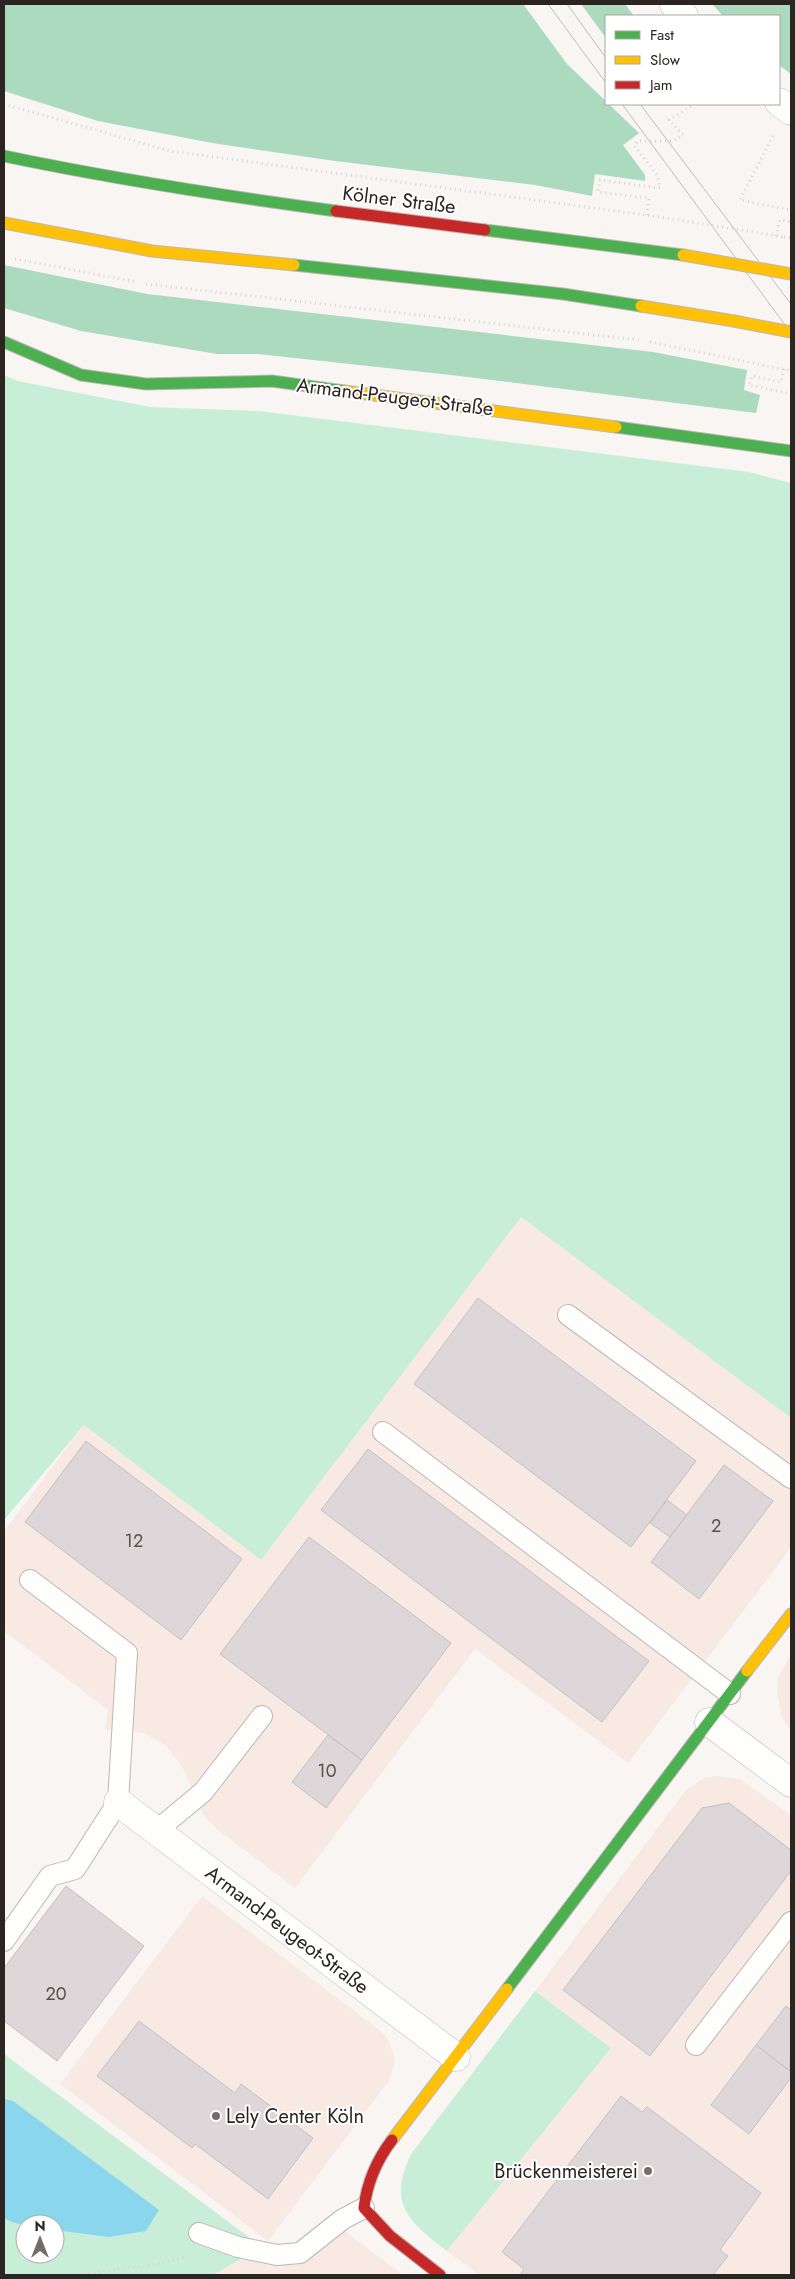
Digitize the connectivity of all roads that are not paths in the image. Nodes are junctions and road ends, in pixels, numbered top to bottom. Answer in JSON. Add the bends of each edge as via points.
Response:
{"nodes":[{"id":1,"x":674,"y":4,"type":"edge"},
{"id":2,"x":683,"y":15,"type":"edge"},
{"id":3,"x":4,"y":156,"type":"edge"},
{"id":4,"x":4,"y":223,"type":"edge"},
{"id":5,"x":791,"y":274,"type":"edge"},
{"id":6,"x":791,"y":332,"type":"edge"},
{"id":7,"x":4,"y":342,"type":"edge"},
{"id":8,"x":791,"y":451,"type":"edge"},
{"id":9,"x":568,"y":1315,"type":"dead end"},
{"id":10,"x":383,"y":1432,"type":"dead end"},
{"id":11,"x":791,"y":1478,"type":"edge"},
{"id":12,"x":30,"y":1580,"type":"dead end"},
{"id":13,"x":789,"y":1623,"type":"edge"},
{"id":14,"x":730,"y":1694,"type":"junction"},
{"id":15,"x":262,"y":1716,"type":"dead end"},
{"id":16,"x":709,"y":1722,"type":"junction"},
{"id":17,"x":791,"y":1783,"type":"edge"},
{"id":18,"x":118,"y":1802,"type":"junction"},
{"id":19,"x":156,"y":1831,"type":"junction"},
{"id":20,"x":791,"y":1922,"type":"edge"},
{"id":21,"x":4,"y":1941,"type":"edge"},
{"id":22,"x":696,"y":2045,"type":"dead end"},
{"id":23,"x":456,"y":2058,"type":"junction"},
{"id":24,"x":364,"y":2208,"type":"junction"},
{"id":25,"x":199,"y":2233,"type":"dead end"},
{"id":26,"x":440,"y":2275,"type":"edge"}],
"edges":[{"from":1,"to":2,"type":"street"},
{"from":3,"to":5,"type":"street","name":"Kölner Straße","bridge":true,"via":[[91,174],[252,200],[683,255]]},
{"from":4,"to":6,"type":"street","bridge":true,"via":[[152,251],[413,276],[582,297]]},
{"from":7,"to":8,"type":"street","name":"Armand-Peugeot-Straße","via":[[81,375],[146,384],[272,381]]},
{"from":9,"to":11,"type":"lane"},
{"from":10,"to":14,"type":"lane"},
{"from":12,"to":18,"type":"lane","via":[[127,1653]]},
{"from":13,"to":14,"type":"street"},
{"from":14,"to":16,"type":"street"},
{"from":15,"to":19,"type":"lane","via":[[203,1792]]},
{"from":16,"to":17,"type":"street"},
{"from":16,"to":23,"type":"street"},
{"from":18,"to":19,"type":"street","name":"Armand-Peugeot-Straße"},
{"from":18,"to":21,"type":"lane","via":[[75,1869],[50,1876]]},
{"from":19,"to":23,"type":"street","name":"Armand-Peugeot-Straße"},
{"from":20,"to":22,"type":"lane"},
{"from":23,"to":24,"type":"street","via":[[380,2156],[366,2190]]},
{"from":24,"to":25,"type":"lane","via":[[343,2219],[300,2253],[277,2255],[238,2247]]},
{"from":24,"to":26,"type":"street","via":[[390,2236]]}]}
